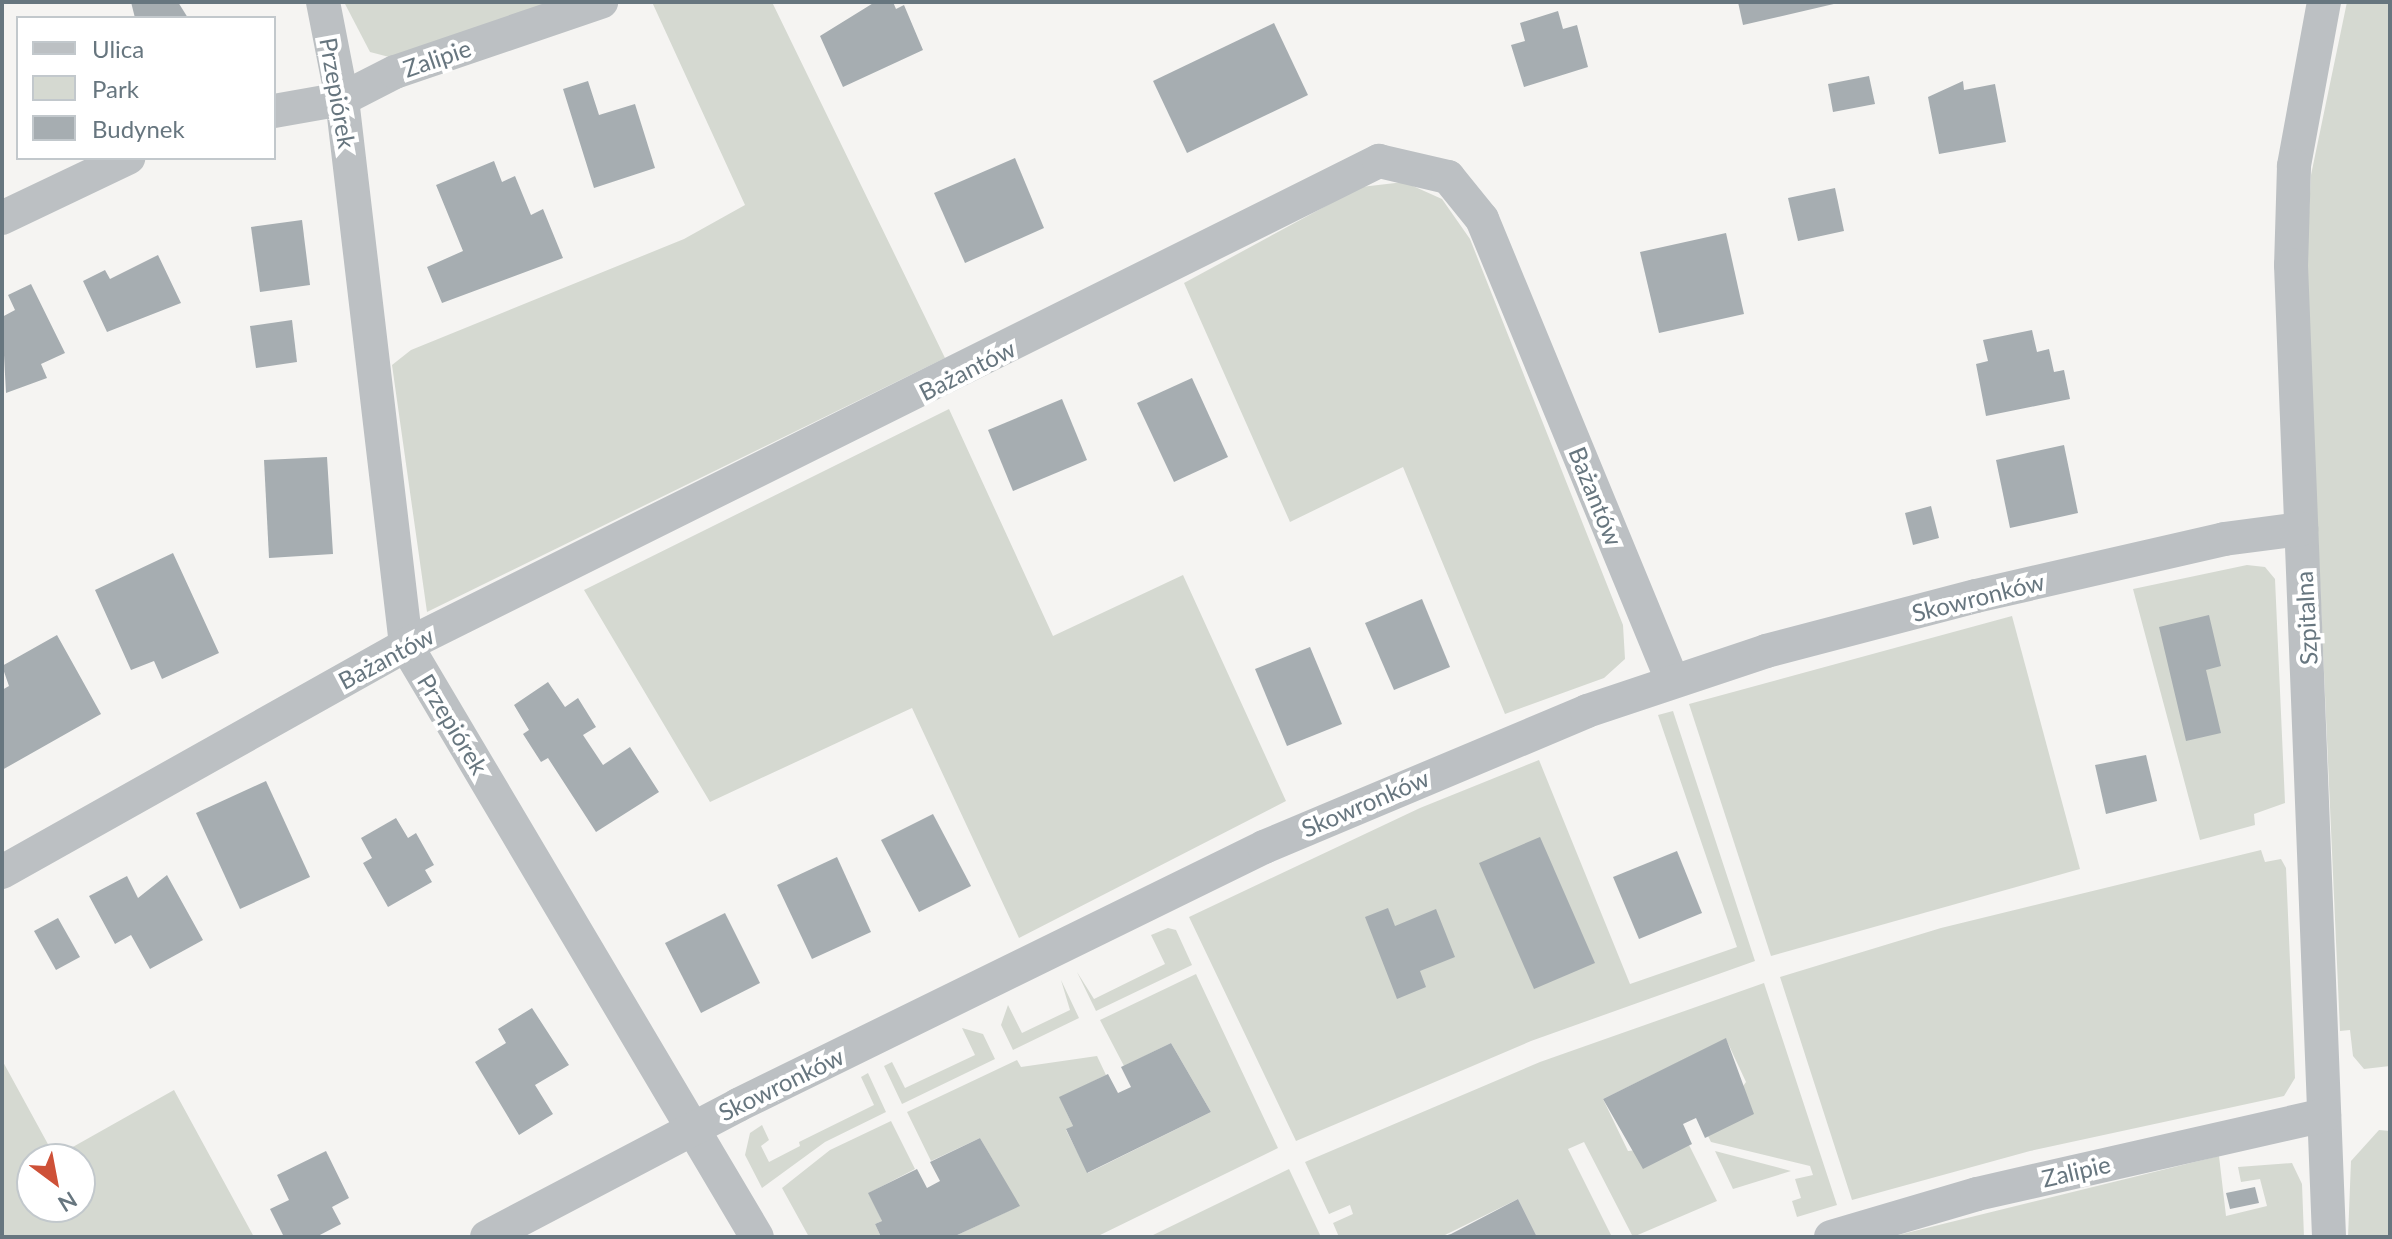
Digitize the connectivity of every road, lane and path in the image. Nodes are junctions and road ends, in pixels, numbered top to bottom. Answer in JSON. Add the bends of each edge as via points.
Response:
{"nodes":[{"id":1,"x":323,"y":2,"type":"edge"},
{"id":2,"x":601,"y":2,"type":"edge"},
{"id":3,"x":2324,"y":2,"type":"edge"},
{"id":4,"x":342,"y":99,"type":"junction"},
{"id":5,"x":276,"y":111,"type":"edge"},
{"id":6,"x":124,"y":160,"type":"edge"},
{"id":7,"x":2,"y":218,"type":"edge"},
{"id":8,"x":2301,"y":529,"type":"junction"},
{"id":9,"x":406,"y":645,"type":"junction"},
{"id":10,"x":1672,"y":681,"type":"junction"},
{"id":11,"x":2,"y":872,"type":"edge"},
{"id":12,"x":2324,"y":1115,"type":"junction"},
{"id":13,"x":696,"y":1126,"type":"junction"},
{"id":14,"x":487,"y":1237,"type":"edge"},
{"id":15,"x":757,"y":1237,"type":"edge"},
{"id":16,"x":1831,"y":1237,"type":"edge"},
{"id":17,"x":2329,"y":1237,"type":"edge"}],
"edges":[{"from":1,"to":4,"type":"street","name":"Przepiórek"},
{"from":2,"to":4,"type":"street","name":"Zalipie","via":[[395,72]]},
{"from":3,"to":8,"type":"street","name":"Szpitalna","via":[[2320,51],[2294,166]]},
{"from":4,"to":5,"type":"street","name":"Zalipie"},
{"from":4,"to":9,"type":"street","name":"Przepiórek"},
{"from":6,"to":7,"type":"street"},
{"from":8,"to":10,"type":"street","name":"Skowronków","via":[[2224,539],[1976,596]]},
{"from":8,"to":12,"type":"street","name":"Szpitalna"},
{"from":9,"to":10,"type":"street","name":"Bażantów","via":[[949,379],[1352,171],[1391,161],[1448,177],[1482,219]]},
{"from":9,"to":11,"type":"street","name":"Bażantów"},
{"from":9,"to":13,"type":"street","name":"Przepiórek"},
{"from":10,"to":13,"type":"street","name":"Skowronków","via":[[1264,847]]},
{"from":12,"to":16,"type":"street","name":"Zalipie","via":[[1977,1194]]},
{"from":12,"to":17,"type":"street","name":"Szpitalna"},
{"from":13,"to":14,"type":"street","name":"Skowronków"},
{"from":13,"to":15,"type":"street","name":"Przepiórek"}]}
